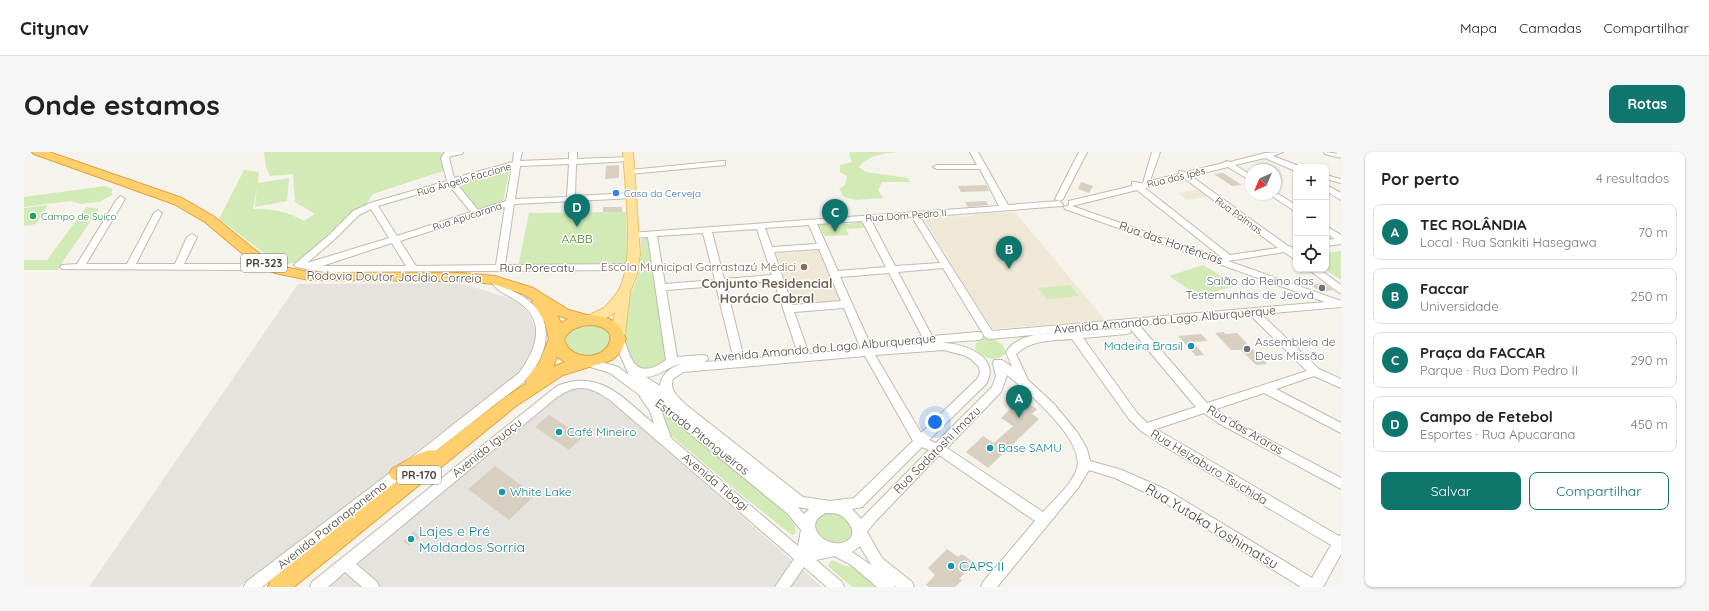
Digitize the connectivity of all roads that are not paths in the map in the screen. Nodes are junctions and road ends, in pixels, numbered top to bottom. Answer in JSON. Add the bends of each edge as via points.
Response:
{"nodes":[{"id":1,"x":38,"y":152,"type":"edge"},
{"id":2,"x":456,"y":152,"type":"edge"},
{"id":3,"x":518,"y":152,"type":"edge"},
{"id":4,"x":573,"y":152,"type":"edge"},
{"id":5,"x":974,"y":152,"type":"edge"},
{"id":6,"x":1083,"y":152,"type":"edge"},
{"id":7,"x":1090,"y":152,"type":"edge"},
{"id":8,"x":1156,"y":152,"type":"edge"},
{"id":9,"x":1243,"y":152,"type":"edge"},
{"id":10,"x":1279,"y":152,"type":"edge"},
{"id":11,"x":1328,"y":152,"type":"edge"},
{"id":12,"x":1262,"y":154,"type":"edge"},
{"id":13,"x":629,"y":156,"type":"edge"},
{"id":14,"x":1341,"y":156,"type":"edge"},
{"id":15,"x":573,"y":162,"type":"junction"},
{"id":16,"x":722,"y":163,"type":"dead end"},
{"id":17,"x":1228,"y":163,"type":"junction"},
{"id":18,"x":516,"y":164,"type":"junction"},
{"id":19,"x":937,"y":167,"type":"dead end"},
{"id":20,"x":982,"y":167,"type":"junction"},
{"id":21,"x":1293,"y":167,"type":"edge"},
{"id":22,"x":630,"y":172,"type":"junction"},
{"id":23,"x":1183,"y":174,"type":"junction"},
{"id":24,"x":1245,"y":175,"type":"edge"},
{"id":25,"x":1329,"y":178,"type":"edge"},
{"id":26,"x":1341,"y":181,"type":"edge"},
{"id":27,"x":451,"y":182,"type":"junction"},
{"id":28,"x":1142,"y":184,"type":"junction"},
{"id":29,"x":1329,"y":189,"type":"edge"},
{"id":30,"x":631,"y":196,"type":"junction"},
{"id":31,"x":1341,"y":197,"type":"edge"},
{"id":32,"x":121,"y":199,"type":"dead end"},
{"id":33,"x":571,"y":199,"type":"junction"},
{"id":34,"x":1281,"y":199,"type":"edge"},
{"id":35,"x":511,"y":202,"type":"junction"},
{"id":36,"x":1066,"y":202,"type":"junction"},
{"id":37,"x":373,"y":205,"type":"junction"},
{"id":38,"x":1293,"y":207,"type":"edge"},
{"id":39,"x":1005,"y":208,"type":"junction"},
{"id":40,"x":158,"y":213,"type":"dead end"},
{"id":41,"x":476,"y":213,"type":"junction"},
{"id":42,"x":915,"y":215,"type":"junction"},
{"id":43,"x":864,"y":218,"type":"junction"},
{"id":44,"x":812,"y":222,"type":"junction"},
{"id":45,"x":760,"y":225,"type":"junction"},
{"id":46,"x":707,"y":229,"type":"junction"},
{"id":47,"x":1329,"y":231,"type":"edge"},
{"id":48,"x":652,"y":233,"type":"junction"},
{"id":49,"x":633,"y":235,"type":"junction"},
{"id":50,"x":192,"y":237,"type":"dead end"},
{"id":51,"x":395,"y":239,"type":"junction"},
{"id":52,"x":1341,"y":240,"type":"edge"},
{"id":53,"x":1329,"y":242,"type":"edge"},
{"id":54,"x":823,"y":246,"type":"junction"},
{"id":55,"x":1293,"y":248,"type":"edge"},
{"id":56,"x":1286,"y":249,"type":"junction"},
{"id":57,"x":768,"y":250,"type":"junction"},
{"id":58,"x":1293,"y":255,"type":"edge"},
{"id":59,"x":1228,"y":258,"type":"junction"},
{"id":60,"x":1216,"y":259,"type":"junction"},
{"id":61,"x":260,"y":261,"type":"junction"},
{"id":62,"x":947,"y":265,"type":"junction"},
{"id":63,"x":303,"y":266,"type":"junction"},
{"id":64,"x":65,"y":267,"type":"dead end"},
{"id":65,"x":80,"y":267,"type":"junction"},
{"id":66,"x":130,"y":267,"type":"junction"},
{"id":67,"x":178,"y":267,"type":"junction"},
{"id":68,"x":632,"y":267,"type":"junction"},
{"id":69,"x":413,"y":268,"type":"junction"},
{"id":70,"x":891,"y":269,"type":"junction"},
{"id":71,"x":1317,"y":272,"type":"edge"},
{"id":72,"x":497,"y":274,"type":"junction"},
{"id":73,"x":835,"y":274,"type":"junction"},
{"id":74,"x":778,"y":278,"type":"junction"},
{"id":75,"x":719,"y":282,"type":"junction"},
{"id":76,"x":516,"y":287,"type":"junction"},
{"id":77,"x":661,"y":287,"type":"junction"},
{"id":78,"x":1341,"y":290,"type":"edge"},
{"id":79,"x":624,"y":292,"type":"junction"},
{"id":80,"x":848,"y":304,"type":"junction"},
{"id":81,"x":1341,"y":304,"type":"edge"},
{"id":82,"x":788,"y":309,"type":"junction"},
{"id":83,"x":1341,"y":312,"type":"edge"},
{"id":84,"x":1257,"y":316,"type":"junction"},
{"id":85,"x":589,"y":320,"type":"junction"},
{"id":86,"x":1134,"y":326,"type":"junction"},
{"id":87,"x":1072,"y":332,"type":"junction"},
{"id":88,"x":984,"y":336,"type":"junction"},
{"id":89,"x":618,"y":337,"type":"junction"},
{"id":90,"x":557,"y":341,"type":"junction"},
{"id":91,"x":930,"y":343,"type":"junction"},
{"id":92,"x":867,"y":349,"type":"junction"},
{"id":93,"x":1011,"y":353,"type":"junction"},
{"id":94,"x":804,"y":354,"type":"junction"},
{"id":95,"x":978,"y":357,"type":"junction"},
{"id":96,"x":739,"y":360,"type":"junction"},
{"id":97,"x":585,"y":361,"type":"junction"},
{"id":98,"x":627,"y":363,"type":"junction"},
{"id":99,"x":998,"y":363,"type":"junction"},
{"id":100,"x":673,"y":366,"type":"junction"},
{"id":101,"x":1315,"y":372,"type":"junction"},
{"id":102,"x":1023,"y":380,"type":"junction"},
{"id":103,"x":589,"y":384,"type":"joint"},
{"id":104,"x":1341,"y":384,"type":"edge"},
{"id":105,"x":638,"y":388,"type":"junction"},
{"id":106,"x":1266,"y":389,"type":"junction"},
{"id":107,"x":510,"y":402,"type":"junction"},
{"id":108,"x":681,"y":406,"type":"junction"},
{"id":109,"x":1206,"y":409,"type":"junction"},
{"id":110,"x":1145,"y":428,"type":"junction"},
{"id":111,"x":1341,"y":428,"type":"edge"},
{"id":112,"x":464,"y":439,"type":"junction"},
{"id":113,"x":665,"y":439,"type":"junction"},
{"id":114,"x":920,"y":442,"type":"junction"},
{"id":115,"x":938,"y":448,"type":"junction"},
{"id":116,"x":1084,"y":464,"type":"junction"},
{"id":117,"x":398,"y":474,"type":"junction"},
{"id":118,"x":1341,"y":484,"type":"edge"},
{"id":119,"x":830,"y":506,"type":"junction"},
{"id":120,"x":1044,"y":520,"type":"junction"},
{"id":121,"x":808,"y":530,"type":"junction"},
{"id":122,"x":859,"y":532,"type":"junction"},
{"id":123,"x":1340,"y":543,"type":"edge"},
{"id":124,"x":326,"y":548,"type":"junction"},
{"id":125,"x":835,"y":550,"type":"junction"},
{"id":126,"x":803,"y":557,"type":"junction"},
{"id":127,"x":346,"y":564,"type":"junction"},
{"id":128,"x":251,"y":587,"type":"edge"},
{"id":129,"x":278,"y":587,"type":"edge"},
{"id":130,"x":293,"y":587,"type":"edge"},
{"id":131,"x":317,"y":587,"type":"edge"},
{"id":132,"x":372,"y":587,"type":"edge"},
{"id":133,"x":782,"y":587,"type":"edge"},
{"id":134,"x":837,"y":587,"type":"edge"},
{"id":135,"x":888,"y":587,"type":"edge"},
{"id":136,"x":907,"y":587,"type":"edge"},
{"id":137,"x":988,"y":587,"type":"edge"},
{"id":138,"x":1315,"y":587,"type":"edge"}],
"edges":[{"from":1,"to":61,"type":"highway","name":"Rodovia Doutor Jacídio Correia","number":"PR-323","via":[[178,201],[209,219]]},
{"from":2,"to":27,"type":"street","via":[[448,154],[445,158]]},
{"from":3,"to":18,"type":"street"},
{"from":4,"to":15,"type":"street"},
{"from":5,"to":20,"type":"street"},
{"from":6,"to":36,"type":"street"},
{"from":7,"to":36,"type":"street"},
{"from":8,"to":28,"type":"street"},
{"from":9,"to":12,"type":"street"},
{"from":10,"to":12,"type":"street","name":"Rua dos Ipês"},
{"from":11,"to":14,"type":"street"},
{"from":12,"to":17,"type":"street","name":"Rua dos Ipês"},
{"from":12,"to":21,"type":"street"},
{"from":13,"to":15,"type":"street","name":"Rua Ângelo Faccione"},
{"from":13,"to":22,"type":"main road"},
{"from":15,"to":18,"type":"street","name":"Rua Ângelo Faccione"},
{"from":15,"to":33,"type":"street"},
{"from":16,"to":22,"type":"street"},
{"from":17,"to":23,"type":"street","name":"Rua dos Ipês"},
{"from":17,"to":24,"type":"street"},
{"from":18,"to":27,"type":"street","name":"Rua Ângelo Faccione"},
{"from":18,"to":35,"type":"street"},
{"from":19,"to":20,"type":"street"},
{"from":20,"to":39,"type":"street"},
{"from":22,"to":30,"type":"main road"},
{"from":23,"to":28,"type":"street","name":"Rua dos Ipês"},
{"from":23,"to":56,"type":"street","name":"Rua Palmas"},
{"from":25,"to":26,"type":"street"},
{"from":27,"to":37,"type":"street","name":"Rua Ângelo Faccione"},
{"from":27,"to":41,"type":"street"},
{"from":28,"to":36,"type":"street","name":"Rua dos Ipês"},
{"from":28,"to":59,"type":"street"},
{"from":29,"to":31,"type":"street"},
{"from":30,"to":33,"type":"street","name":"Rua Apucarana"},
{"from":30,"to":49,"type":"main road"},
{"from":32,"to":65,"type":"street"},
{"from":33,"to":35,"type":"street","name":"Rua Apucarana"},
{"from":34,"to":38,"type":"street"},
{"from":35,"to":41,"type":"street","name":"Rua Apucarana"},
{"from":35,"to":72,"type":"street"},
{"from":36,"to":39,"type":"street","name":"Rua Dom Pedro II"},
{"from":36,"to":60,"type":"street","name":"Rua das Hortências"},
{"from":37,"to":51,"type":"street"},
{"from":37,"to":63,"type":"street","name":"Rua Ângelo Faccione","via":[[356,213]]},
{"from":39,"to":42,"type":"street","name":"Rua Dom Pedro II"},
{"from":40,"to":66,"type":"street"},
{"from":41,"to":51,"type":"street","name":"Rua Apucarana"},
{"from":42,"to":43,"type":"street","name":"Rua Dom Pedro II"},
{"from":42,"to":62,"type":"street"},
{"from":43,"to":44,"type":"street","name":"Rua Dom Pedro II"},
{"from":43,"to":70,"type":"street"},
{"from":44,"to":45,"type":"street","name":"Rua Dom Pedro II"},
{"from":44,"to":54,"type":"street"},
{"from":45,"to":46,"type":"street","name":"Rua Dom Pedro II"},
{"from":45,"to":57,"type":"street"},
{"from":46,"to":48,"type":"street","name":"Rua Dom Pedro II"},
{"from":46,"to":75,"type":"street"},
{"from":47,"to":52,"type":"street"},
{"from":48,"to":49,"type":"street","name":"Rua Dom Pedro II"},
{"from":48,"to":77,"type":"street"},
{"from":49,"to":68,"type":"main road"},
{"from":50,"to":67,"type":"street"},
{"from":51,"to":63,"type":"street","name":"Rua Apucarana"},
{"from":51,"to":69,"type":"street"},
{"from":52,"to":53,"type":"street"},
{"from":54,"to":57,"type":"street"},
{"from":54,"to":73,"type":"street"},
{"from":55,"to":56,"type":"street"},
{"from":56,"to":58,"type":"street","name":"Rua Palmas"},
{"from":56,"to":59,"type":"street"},
{"from":57,"to":74,"type":"street"},
{"from":59,"to":60,"type":"street"},
{"from":60,"to":81,"type":"street","name":"Rua das Hortências"},
{"from":61,"to":67,"type":"street","via":[[248,267]]},
{"from":61,"to":72,"type":"highway","name":"Rodovia Doutor Jacídio Correia","number":"PR-323","via":[[280,270],[309,276],[463,277]]},
{"from":62,"to":70,"type":"street"},
{"from":62,"to":88,"type":"street"},
{"from":63,"to":69,"type":"street","name":"Rua Porecatu","via":[[324,269]]},
{"from":64,"to":65,"type":"street"},
{"from":65,"to":66,"type":"street"},
{"from":66,"to":67,"type":"street"},
{"from":68,"to":72,"type":"street","name":"Rua Porecatu"},
{"from":68,"to":79,"type":"main road"},
{"from":69,"to":72,"type":"street","name":"Rua Porecatu"},
{"from":70,"to":73,"type":"street"},
{"from":70,"to":91,"type":"street"},
{"from":71,"to":78,"type":"street"},
{"from":72,"to":76,"type":"highway","name":"Rodovia Doutor Jacídio Correia","number":"PR-323"},
{"from":72,"to":117,"type":"street","name":"Avenida Paranapanema","via":[[502,290],[522,299],[538,316],[542,337],[533,364],[518,380]]},
{"from":73,"to":80,"type":"street"},
{"from":74,"to":75,"type":"street"},
{"from":74,"to":82,"type":"street"},
{"from":75,"to":77,"type":"street"},
{"from":75,"to":96,"type":"street"},
{"from":76,"to":85,"type":"highway","name":"Rodovia Doutor Jacídio Correia","number":"PR-323","via":[[528,291],[564,313]]},
{"from":76,"to":90,"type":"highway","name":"Rodovia Doutor Jacídio Correia","number":"PR-323","via":[[538,301],[548,312]]},
{"from":77,"to":100,"type":"street"},
{"from":79,"to":85,"type":"main road","via":[[609,310]]},
{"from":79,"to":89,"type":"main road"},
{"from":80,"to":82,"type":"street"},
{"from":80,"to":92,"type":"street"},
{"from":81,"to":84,"type":"street","name":"Avenida Amando do Lago Alburquerque"},
{"from":82,"to":94,"type":"street"},
{"from":83,"to":84,"type":"street","name":"Avenida Amando do Lago Alburquerque"},
{"from":84,"to":86,"type":"street","name":"Avenida Amando do Lago Alburquerque"},
{"from":84,"to":101,"type":"street"},
{"from":85,"to":89,"type":"highway","via":[[607,323],[614,328]]},
{"from":85,"to":90,"type":"highway","number":"PR-170","via":[[568,326]]},
{"from":86,"to":87,"type":"street","name":"Avenida Amando do Lago Alburquerque"},
{"from":86,"to":109,"type":"street","name":"Rua das Araras"},
{"from":87,"to":88,"type":"street","name":"Avenida Amando do Lago Alburquerque"},
{"from":87,"to":93,"type":"street","name":"Avenida Amando do Lago Alburquerque","via":[[1033,339],[1021,344]]},
{"from":87,"to":110,"type":"street","name":"Rua Heizaburo Tsuchida","via":[[1133,416]]},
{"from":88,"to":91,"type":"street","name":"Avenida Amando do Lago Alburquerque"},
{"from":88,"to":93,"type":"street","via":[[1005,342]]},
{"from":88,"to":95,"type":"street","name":"Rua Sadatoshi Imazu","via":[[972,339],[970,343],[970,349]]},
{"from":89,"to":97,"type":"highway","number":"PR-170","via":[[616,348],[607,356]]},
{"from":89,"to":98,"type":"street","name":"Estrada Pitangueiras"},
{"from":90,"to":97,"type":"highway","number":"PR-170","via":[[567,356]]},
{"from":90,"to":107,"type":"highway","number":"PR-170","via":[[544,369]]},
{"from":91,"to":92,"type":"street","name":"Avenida Amando do Lago Alburquerque"},
{"from":91,"to":95,"type":"street","name":"Avenida Amando do Lago Alburquerque"},
{"from":92,"to":94,"type":"street","name":"Avenida Amando do Lago Alburquerque"},
{"from":92,"to":114,"type":"street"},
{"from":93,"to":99,"type":"street","name":"Avenida Amando do Lago Alburquerque","via":[[1008,359]]},
{"from":93,"to":102,"type":"street"},
{"from":94,"to":96,"type":"street","name":"Avenida Amando do Lago Alburquerque"},
{"from":95,"to":99,"type":"street","name":"Avenida Amando do Lago Alburquerque"},
{"from":95,"to":114,"type":"street","name":"Rua Sadatoshi Imazu","via":[[985,368],[985,378]]},
{"from":96,"to":100,"type":"street","name":"Avenida Amando do Lago Alburquerque"},
{"from":97,"to":105,"type":"street","name":"Estrada Pitangueiras","via":[[614,370]]},
{"from":97,"to":107,"type":"highway","number":"PR-170","via":[[557,371]]},
{"from":98,"to":100,"type":"street","via":[[650,374]]},
{"from":98,"to":108,"type":"street","name":"Estrada Pitangueiras","via":[[633,373]]},
{"from":99,"to":102,"type":"street","name":"Avenida Amando do Lago Alburquerque"},
{"from":99,"to":115,"type":"street","name":"Rua Sadatoshi Imazu","via":[[1002,376],[997,389]]},
{"from":100,"to":108,"type":"street","via":[[665,384],[668,393]]},
{"from":101,"to":104,"type":"street"},
{"from":101,"to":106,"type":"street"},
{"from":102,"to":116,"type":"street","via":[[1071,430]]},
{"from":103,"to":113,"type":"street","name":"Avenida Tibagi","via":[[604,389]]},
{"from":103,"to":127,"type":"street","name":"Avenida Iguaçu","via":[[567,386],[553,394]]},
{"from":105,"to":113,"type":"street","via":[[655,410]]},
{"from":105,"to":121,"type":"street","name":"Estrada Pitangueiras","via":[[793,510]]},
{"from":106,"to":109,"type":"street"},
{"from":106,"to":111,"type":"street"},
{"from":107,"to":112,"type":"highway","number":"PR-170"},
{"from":108,"to":119,"type":"street","name":"Estrada Pitangueiras","via":[[800,502]]},
{"from":109,"to":110,"type":"street"},
{"from":109,"to":118,"type":"street","name":"Rua das Araras"},
{"from":110,"to":123,"type":"street","name":"Rua Heizaburo Tsuchida","via":[[1159,439]]},
{"from":112,"to":117,"type":"highway"},
{"from":112,"to":124,"type":"highway","number":"PR-170"},
{"from":113,"to":126,"type":"street","name":"Avenida Tibagi"},
{"from":114,"to":115,"type":"street"},
{"from":114,"to":119,"type":"street","name":"Rua Sadatoshi Imazu","via":[[857,503]]},
{"from":115,"to":120,"type":"street"},
{"from":115,"to":122,"type":"street","name":"Rua Sadatoshi Imazu"},
{"from":116,"to":120,"type":"street","via":[[1078,480]]},
{"from":116,"to":138,"type":"street","name":"Rua Yutaka Yoshimatsu","via":[[1123,476],[1162,494]]},
{"from":117,"to":128,"type":"street","name":"Avenida Paranapanema"},
{"from":119,"to":121,"type":"street","via":[[812,513],[808,520]]},
{"from":119,"to":122,"type":"street","via":[[844,510],[852,516]]},
{"from":120,"to":137,"type":"street"},
{"from":121,"to":125,"type":"street","via":[[820,545]]},
{"from":121,"to":126,"type":"street"},
{"from":122,"to":125,"type":"street","via":[[850,546]]},
{"from":122,"to":136,"type":"street","via":[[877,562]]},
{"from":123,"to":138,"type":"street"},
{"from":124,"to":129,"type":"highway","number":"PR-170"},
{"from":124,"to":130,"type":"highway"},
{"from":125,"to":126,"type":"street"},
{"from":125,"to":135,"type":"street","via":[[855,560]]},
{"from":126,"to":133,"type":"street"},
{"from":126,"to":134,"type":"street","name":"Avenida Tibagi"},
{"from":127,"to":131,"type":"street","name":"Avenida Iguaçu"},
{"from":127,"to":132,"type":"street"}]}
